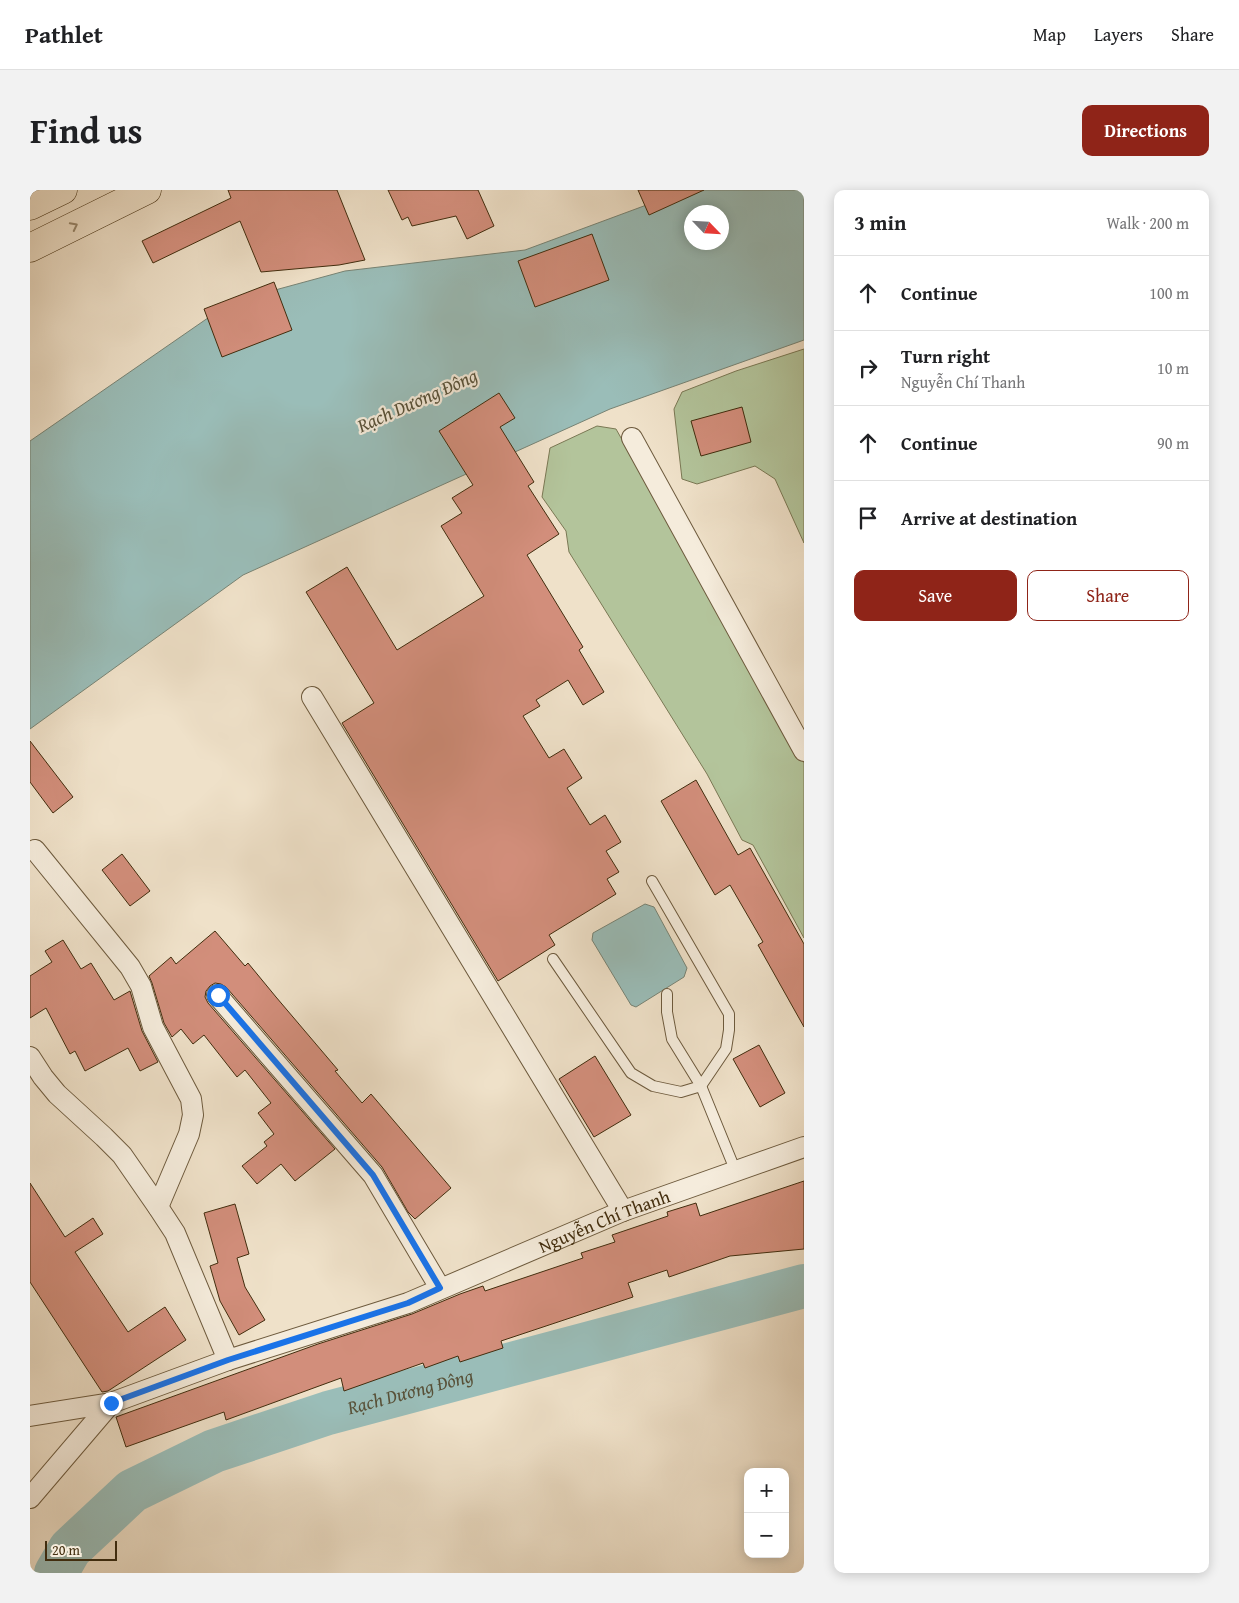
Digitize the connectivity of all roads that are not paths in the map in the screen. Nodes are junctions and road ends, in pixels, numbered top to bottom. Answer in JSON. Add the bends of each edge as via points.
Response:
{"nodes":[{"id":1,"x":63,"y":190,"type":"edge"},
{"id":2,"x":147,"y":190,"type":"edge"},
{"id":3,"x":30,"y":206,"type":"edge"},
{"id":4,"x":30,"y":248,"type":"edge"},
{"id":5,"x":632,"y":438,"type":"dead end"},
{"id":6,"x":312,"y":697,"type":"dead end"},
{"id":7,"x":804,"y":751,"type":"edge"},
{"id":8,"x":35,"y":850,"type":"dead end"},
{"id":9,"x":652,"y":881,"type":"dead end"},
{"id":10,"x":553,"y":960,"type":"dead end"},
{"id":11,"x":667,"y":994,"type":"dead end"},
{"id":12,"x":218,"y":995,"type":"dead end"},
{"id":13,"x":30,"y":1057,"type":"edge"},
{"id":14,"x":701,"y":1086,"type":"junction"},
{"id":15,"x":804,"y":1147,"type":"edge"},
{"id":16,"x":736,"y":1172,"type":"junction"},
{"id":17,"x":158,"y":1207,"type":"junction"},
{"id":18,"x":623,"y":1211,"type":"junction"},
{"id":19,"x":440,"y":1288,"type":"junction"},
{"id":20,"x":228,"y":1360,"type":"junction"},
{"id":21,"x":111,"y":1403,"type":"junction"},
{"id":22,"x":30,"y":1416,"type":"edge"},
{"id":23,"x":30,"y":1498,"type":"edge"}],
"edges":[{"from":1,"to":3,"type":"main road"},
{"from":4,"to":2,"type":"main road","one_way":true},
{"from":5,"to":7,"type":"street"},
{"from":6,"to":18,"type":"street"},
{"from":8,"to":17,"type":"street","via":[[130,967],[141,986],[153,1027],[191,1100],[193,1115],[189,1134]]},
{"from":9,"to":14,"type":"lane","via":[[729,1014],[726,1049]]},
{"from":10,"to":14,"type":"lane","via":[[631,1073],[653,1086],[681,1092]]},
{"from":11,"to":14,"type":"lane","via":[[672,1040]]},
{"from":12,"to":19,"type":"street","via":[[373,1175]]},
{"from":13,"to":17,"type":"street","via":[[57,1094],[122,1155]]},
{"from":14,"to":16,"type":"lane"},
{"from":15,"to":16,"type":"street","name":"Nguyễn Chí Thanh"},
{"from":16,"to":18,"type":"street","name":"Nguyễn Chí Thanh"},
{"from":17,"to":20,"type":"street","via":[[175,1234]]},
{"from":18,"to":19,"type":"street","name":"Nguyễn Chí Thanh"},
{"from":19,"to":20,"type":"street","name":"Nguyễn Chí Thanh","via":[[408,1303]]},
{"from":20,"to":21,"type":"street","name":"Nguyễn Chí Thanh"},
{"from":21,"to":22,"type":"street","name":"Nguyễn Chí Thanh"},
{"from":21,"to":23,"type":"street"}]}
